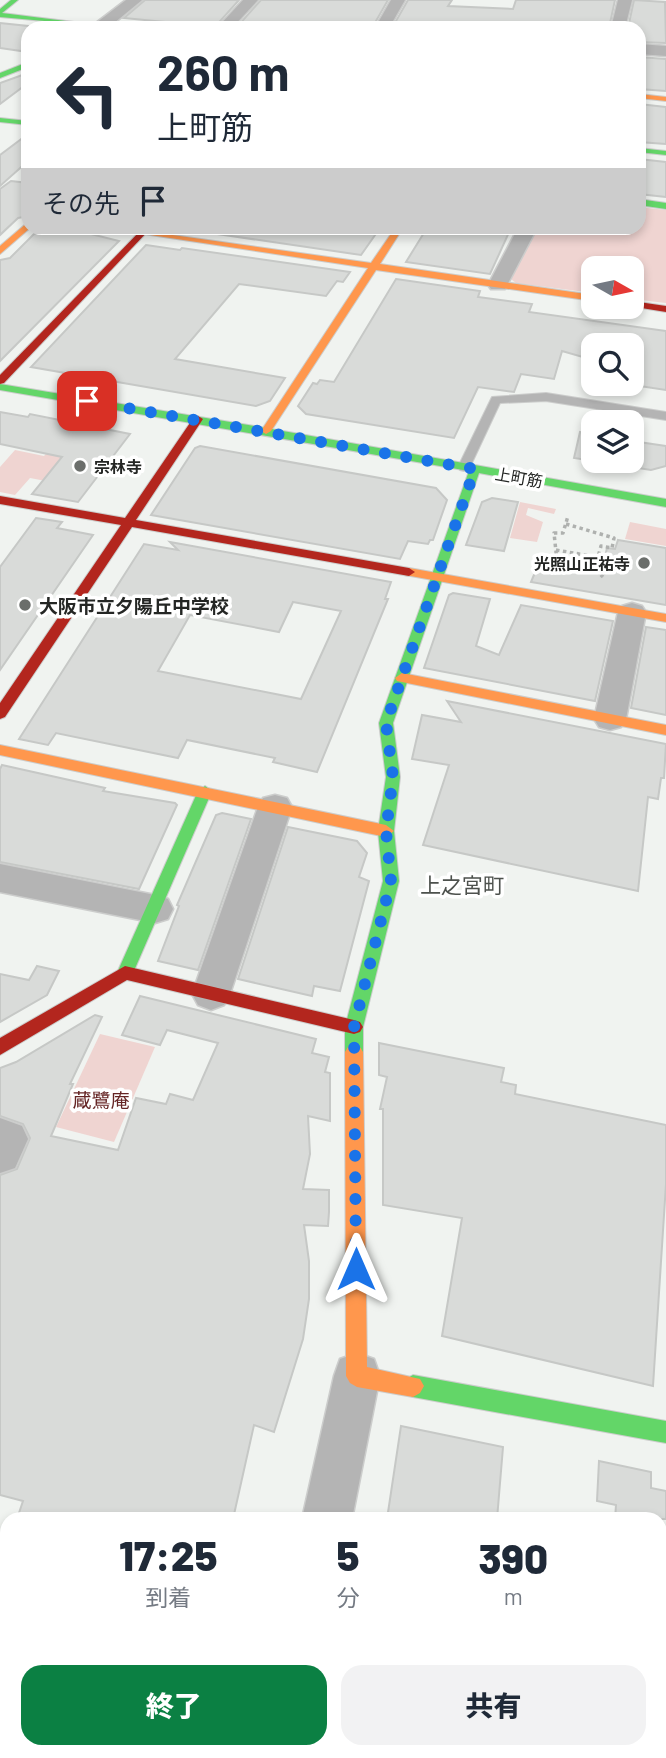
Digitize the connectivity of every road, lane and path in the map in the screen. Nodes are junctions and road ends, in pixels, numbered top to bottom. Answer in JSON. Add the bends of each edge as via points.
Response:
{"nodes":[{"id":1,"x":15,"y":0,"type":"edge"},
{"id":2,"x":135,"y":0,"type":"edge"},
{"id":3,"x":251,"y":0,"type":"edge"},
{"id":4,"x":398,"y":0,"type":"edge"},
{"id":5,"x":625,"y":0,"type":"edge"},
{"id":6,"x":0,"y":14,"type":"edge"},
{"id":7,"x":53,"y":21,"type":"edge"},
{"id":8,"x":107,"y":21,"type":"edge"},
{"id":9,"x":231,"y":21,"type":"edge"},
{"id":10,"x":386,"y":21,"type":"edge"},
{"id":11,"x":620,"y":21,"type":"edge"},
{"id":12,"x":0,"y":26,"type":"edge"},
{"id":13,"x":21,"y":28,"type":"edge"},
{"id":14,"x":646,"y":50,"type":"edge"},
{"id":15,"x":666,"y":51,"type":"edge"},
{"id":16,"x":21,"y":67,"type":"edge"},
{"id":17,"x":21,"y":78,"type":"edge"},
{"id":18,"x":646,"y":85,"type":"edge"},
{"id":19,"x":666,"y":87,"type":"edge"},
{"id":20,"x":646,"y":97,"type":"edge"},
{"id":21,"x":666,"y":99,"type":"edge"},
{"id":22,"x":0,"y":120,"type":"edge"},
{"id":23,"x":21,"y":123,"type":"edge"},
{"id":24,"x":21,"y":125,"type":"edge"},
{"id":25,"x":0,"y":139,"type":"edge"},
{"id":26,"x":646,"y":151,"type":"edge"},
{"id":27,"x":666,"y":153,"type":"edge"},
{"id":28,"x":646,"y":203,"type":"edge"},
{"id":29,"x":666,"y":206,"type":"edge"},
{"id":30,"x":21,"y":224,"type":"edge"},
{"id":31,"x":140,"y":235,"type":"edge"},
{"id":32,"x":174,"y":235,"type":"edge"},
{"id":33,"x":266,"y":235,"type":"dead end"},
{"id":34,"x":395,"y":235,"type":"edge"},
{"id":35,"x":523,"y":235,"type":"edge"},
{"id":36,"x":254,"y":249,"type":"junction"},
{"id":37,"x":0,"y":251,"type":"edge"},
{"id":38,"x":374,"y":267,"type":"junction"},
{"id":39,"x":498,"y":285,"type":"junction"},
{"id":40,"x":581,"y":296,"type":"edge"},
{"id":41,"x":644,"y":306,"type":"edge"},
{"id":42,"x":666,"y":309,"type":"edge"},
{"id":43,"x":0,"y":381,"type":"edge"},
{"id":44,"x":0,"y":387,"type":"edge"},
{"id":45,"x":666,"y":416,"type":"edge"},
{"id":46,"x":198,"y":419,"type":"junction"},
{"id":47,"x":266,"y":431,"type":"junction"},
{"id":48,"x":469,"y":468,"type":"junction"},
{"id":49,"x":0,"y":500,"type":"edge"},
{"id":50,"x":666,"y":503,"type":"edge"},
{"id":51,"x":568,"y":516,"type":"dead end"},
{"id":52,"x":127,"y":523,"type":"junction"},
{"id":53,"x":566,"y":524,"type":"junction"},
{"id":54,"x":556,"y":550,"type":"junction"},
{"id":55,"x":599,"y":557,"type":"junction"},
{"id":56,"x":558,"y":561,"type":"dead end"},
{"id":57,"x":436,"y":577,"type":"junction"},
{"id":58,"x":603,"y":577,"type":"dead end"},
{"id":59,"x":632,"y":612,"type":"junction"},
{"id":60,"x":666,"y":618,"type":"edge"},
{"id":61,"x":402,"y":678,"type":"junction"},
{"id":62,"x":0,"y":714,"type":"edge"},
{"id":63,"x":610,"y":719,"type":"junction"},
{"id":64,"x":666,"y":730,"type":"edge"},
{"id":65,"x":0,"y":750,"type":"edge"},
{"id":66,"x":205,"y":791,"type":"junction"},
{"id":67,"x":275,"y":807,"type":"junction"},
{"id":68,"x":386,"y":831,"type":"junction"},
{"id":69,"x":0,"y":878,"type":"edge"},
{"id":70,"x":155,"y":909,"type":"junction"},
{"id":71,"x":125,"y":973,"type":"junction"},
{"id":72,"x":211,"y":993,"type":"junction"},
{"id":73,"x":354,"y":1027,"type":"junction"},
{"id":74,"x":0,"y":1047,"type":"edge"},
{"id":75,"x":0,"y":1137,"type":"edge"},
{"id":76,"x":0,"y":1154,"type":"edge"},
{"id":77,"x":357,"y":1376,"type":"junction"},
{"id":78,"x":666,"y":1432,"type":"edge"},
{"id":79,"x":328,"y":1512,"type":"edge"}],
"edges":[{"from":1,"to":6,"type":"street"},
{"from":2,"to":8,"type":"street"},
{"from":3,"to":9,"type":"street"},
{"from":4,"to":10,"type":"street"},
{"from":5,"to":11,"type":"street"},
{"from":6,"to":7,"type":"street"},
{"from":12,"to":13,"type":"street"},
{"from":14,"to":15,"type":"street"},
{"from":16,"to":17,"type":"street","via":[[0,76]]},
{"from":18,"to":19,"type":"street"},
{"from":20,"to":21,"type":"street"},
{"from":22,"to":23,"type":"street"},
{"from":24,"to":25,"type":"street"},
{"from":26,"to":27,"type":"street"},
{"from":28,"to":29,"type":"street"},
{"from":30,"to":37,"type":"street"},
{"from":31,"to":43,"type":"street"},
{"from":32,"to":36,"type":"street"},
{"from":33,"to":36,"type":"street"},
{"from":34,"to":38,"type":"street"},
{"from":35,"to":39,"type":"street"},
{"from":36,"to":38,"type":"street"},
{"from":38,"to":39,"type":"street"},
{"from":38,"to":47,"type":"street"},
{"from":39,"to":40,"type":"street"},
{"from":41,"to":42,"type":"street"},
{"from":44,"to":46,"type":"street","name":"上町筋"},
{"from":45,"to":48,"type":"lane","via":[[546,397],[496,400]]},
{"from":46,"to":47,"type":"street","name":"上町筋"},
{"from":46,"to":52,"type":"street"},
{"from":47,"to":48,"type":"street","name":"上町筋"},
{"from":48,"to":50,"type":"street","name":"上町筋"},
{"from":48,"to":57,"type":"street"},
{"from":49,"to":52,"type":"street"},
{"from":51,"to":53,"type":"path"},
{"from":52,"to":57,"type":"street"},
{"from":52,"to":62,"type":"street"},
{"from":53,"to":54,"type":"path","via":[[563,533],[554,533]]},
{"from":53,"to":55,"type":"path","via":[[614,538],[612,548],[601,546]]},
{"from":54,"to":55,"type":"path"},
{"from":54,"to":56,"type":"path"},
{"from":55,"to":58,"type":"path","via":[[594,568]]},
{"from":57,"to":59,"type":"street"},
{"from":57,"to":61,"type":"street"},
{"from":59,"to":60,"type":"street"},
{"from":59,"to":63,"type":"street"},
{"from":61,"to":63,"type":"street"},
{"from":61,"to":68,"type":"street","via":[[386,723],[393,777]]},
{"from":63,"to":64,"type":"street"},
{"from":65,"to":66,"type":"street"},
{"from":66,"to":67,"type":"street"},
{"from":66,"to":70,"type":"street"},
{"from":67,"to":68,"type":"street"},
{"from":67,"to":72,"type":"street"},
{"from":68,"to":73,"type":"street","via":[[391,881]]},
{"from":69,"to":70,"type":"street"},
{"from":70,"to":71,"type":"street"},
{"from":71,"to":72,"type":"street"},
{"from":71,"to":74,"type":"street"},
{"from":72,"to":73,"type":"street"},
{"from":73,"to":77,"type":"street"},
{"from":75,"to":76,"type":"street","via":[[7,1139]]},
{"from":77,"to":78,"type":"street"},
{"from":77,"to":79,"type":"street"}]}
